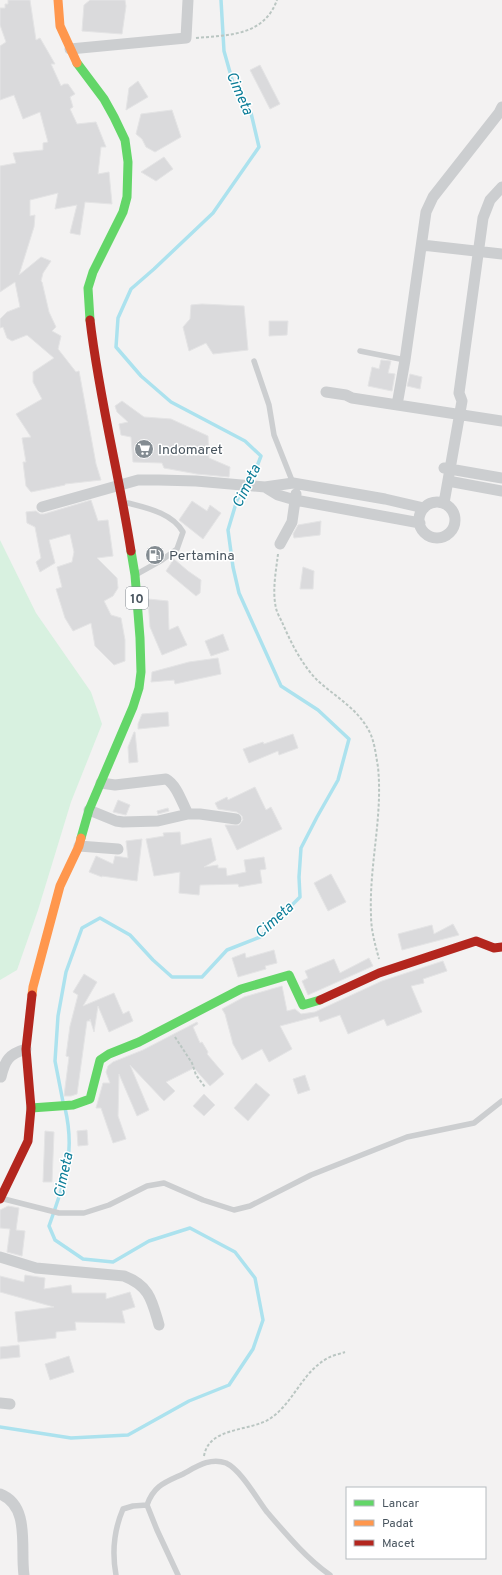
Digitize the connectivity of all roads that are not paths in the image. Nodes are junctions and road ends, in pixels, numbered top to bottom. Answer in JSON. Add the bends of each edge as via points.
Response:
{"nodes":[{"id":1,"x":58,"y":0,"type":"edge"},
{"id":2,"x":188,"y":0,"type":"edge"},
{"id":3,"x":70,"y":49,"type":"junction"},
{"id":4,"x":502,"y":107,"type":"edge"},
{"id":5,"x":502,"y":187,"type":"edge"},
{"id":6,"x":422,"y":245,"type":"junction"},
{"id":7,"x":478,"y":251,"type":"junction"},
{"id":8,"x":502,"y":254,"type":"edge"},
{"id":9,"x":360,"y":351,"type":"dead end"},
{"id":10,"x":405,"y":360,"type":"junction"},
{"id":11,"x":254,"y":361,"type":"dead end"},
{"id":12,"x":326,"y":392,"type":"dead end"},
{"id":13,"x":398,"y":401,"type":"junction"},
{"id":14,"x":457,"y":411,"type":"junction"},
{"id":15,"x":502,"y":415,"type":"edge"},
{"id":16,"x":502,"y":421,"type":"edge"},
{"id":17,"x":447,"y":468,"type":"junction"},
{"id":18,"x":502,"y":478,"type":"edge"},
{"id":19,"x":448,"y":481,"type":"junction"},
{"id":20,"x":295,"y":483,"type":"junction"},
{"id":21,"x":119,"y":485,"type":"junction"},
{"id":22,"x":259,"y":487,"type":"junction"},
{"id":23,"x":502,"y":491,"type":"edge"},
{"id":24,"x":296,"y":500,"type":"junction"},
{"id":25,"x":123,"y":501,"type":"junction"},
{"id":26,"x":442,"y":503,"type":"junction"},
{"id":27,"x":42,"y":507,"type":"dead end"},
{"id":28,"x":424,"y":508,"type":"junction"},
{"id":29,"x":420,"y":523,"type":"junction"},
{"id":30,"x":280,"y":544,"type":"road end"},
{"id":31,"x":135,"y":575,"type":"junction"},
{"id":32,"x":101,"y":783,"type":"junction"},
{"id":33,"x":90,"y":810,"type":"junction"},
{"id":34,"x":188,"y":814,"type":"junction"},
{"id":35,"x":236,"y":819,"type":"dead end"},
{"id":36,"x":79,"y":846,"type":"junction"},
{"id":37,"x":118,"y":849,"type":"dead end"},
{"id":38,"x":502,"y":947,"type":"edge"},
{"id":39,"x":26,"y":1049,"type":"junction"},
{"id":40,"x":1,"y":1077,"type":"dead end"},
{"id":41,"x":502,"y":1101,"type":"edge"},
{"id":42,"x":31,"y":1108,"type":"junction"},
{"id":43,"x":0,"y":1199,"type":"edge"},
{"id":44,"x":0,"y":1257,"type":"edge"},
{"id":45,"x":159,"y":1325,"type":"dead end"},
{"id":46,"x":0,"y":1494,"type":"edge"},
{"id":47,"x":147,"y":1505,"type":"junction"},
{"id":48,"x":322,"y":1573,"type":"edge"},
{"id":49,"x":24,"y":1575,"type":"edge"},
{"id":50,"x":116,"y":1575,"type":"edge"},
{"id":51,"x":178,"y":1575,"type":"edge"},
{"id":52,"x":330,"y":1575,"type":"edge"}],
"edges":[{"from":1,"to":3,"type":"main road","number":"10","via":[[60,26]]},
{"from":2,"to":3,"type":"street","via":[[186,38]]},
{"from":3,"to":21,"type":"main road","number":"10","via":[[76,62],[104,99],[114,117],[125,140],[128,162],[127,197],[123,212],[93,272],[88,288],[94,354]]},
{"from":4,"to":6,"type":"street","via":[[433,197],[426,212]]},
{"from":5,"to":7,"type":"street","via":[[487,207]]},
{"from":6,"to":7,"type":"street"},
{"from":6,"to":10,"type":"street"},
{"from":7,"to":8,"type":"street"},
{"from":7,"to":14,"type":"street","via":[[459,393],[462,401]]},
{"from":9,"to":10,"type":"lane"},
{"from":10,"to":13,"type":"street"},
{"from":11,"to":20,"type":"lane","via":[[268,405],[274,435]]},
{"from":12,"to":13,"type":"street","via":[[346,394],[352,398]]},
{"from":13,"to":14,"type":"street"},
{"from":14,"to":15,"type":"street"},
{"from":14,"to":16,"type":"street"},
{"from":14,"to":17,"type":"street"},
{"from":17,"to":18,"type":"street"},
{"from":17,"to":19,"type":"street"},
{"from":17,"to":26,"type":"street"},
{"from":19,"to":23,"type":"street"},
{"from":19,"to":26,"type":"street"},
{"from":20,"to":22,"type":"street"},
{"from":20,"to":24,"type":"street"},
{"from":20,"to":28,"type":"street"},
{"from":21,"to":22,"type":"street","via":[[138,480],[159,480]]},
{"from":21,"to":25,"type":"main road","number":"10"},
{"from":21,"to":27,"type":"street"},
{"from":22,"to":24,"type":"street"},
{"from":24,"to":29,"type":"street"},
{"from":24,"to":30,"type":"street","via":[[292,522]]},
{"from":25,"to":31,"type":"main road","number":"10"},
{"from":25,"to":31,"type":"lane","via":[[161,514],[178,524],[183,532],[177,549]]},
{"from":26,"to":28,"type":"street","via":[[428,504]]},
{"from":26,"to":29,"type":"street","via":[[449,506],[455,516],[454,526],[447,535],[431,536],[422,529]]},
{"from":28,"to":29,"type":"street"},
{"from":31,"to":32,"type":"main road","number":"10","via":[[140,638],[139,688]]},
{"from":32,"to":33,"type":"main road","number":"10"},
{"from":32,"to":34,"type":"street","via":[[144,783],[164,778],[170,782]]},
{"from":33,"to":34,"type":"street","via":[[123,822],[158,821]]},
{"from":33,"to":36,"type":"main road","number":"10"},
{"from":34,"to":35,"type":"street"},
{"from":36,"to":37,"type":"street"},
{"from":36,"to":39,"type":"main road","number":"10","via":[[60,886],[42,952],[33,987]]},
{"from":38,"to":42,"type":"main road","via":[[494,948],[476,941],[409,962],[314,1003],[303,1005],[289,975],[241,989],[100,1060],[90,1099],[74,1105]]},
{"from":39,"to":40,"type":"street","via":[[8,1058]]},
{"from":39,"to":42,"type":"main road","number":"10"},
{"from":41,"to":43,"type":"lane","via":[[474,1123],[407,1137],[311,1175],[250,1206],[234,1210],[164,1183],[147,1186],[109,1205],[84,1213],[59,1213]]},
{"from":42,"to":43,"type":"main road","number":"10","via":[[28,1141]]},
{"from":44,"to":45,"type":"street","via":[[36,1268],[124,1276],[135,1280],[148,1294]]},
{"from":46,"to":49,"type":"street","via":[[15,1506],[21,1522]]},
{"from":47,"to":48,"type":"lane","via":[[160,1485],[203,1463],[226,1463],[240,1475],[266,1510]]},
{"from":47,"to":50,"type":"lane","via":[[123,1509],[115,1532]]},
{"from":47,"to":51,"type":"lane"},
{"from":48,"to":52,"type":"lane"}]}
